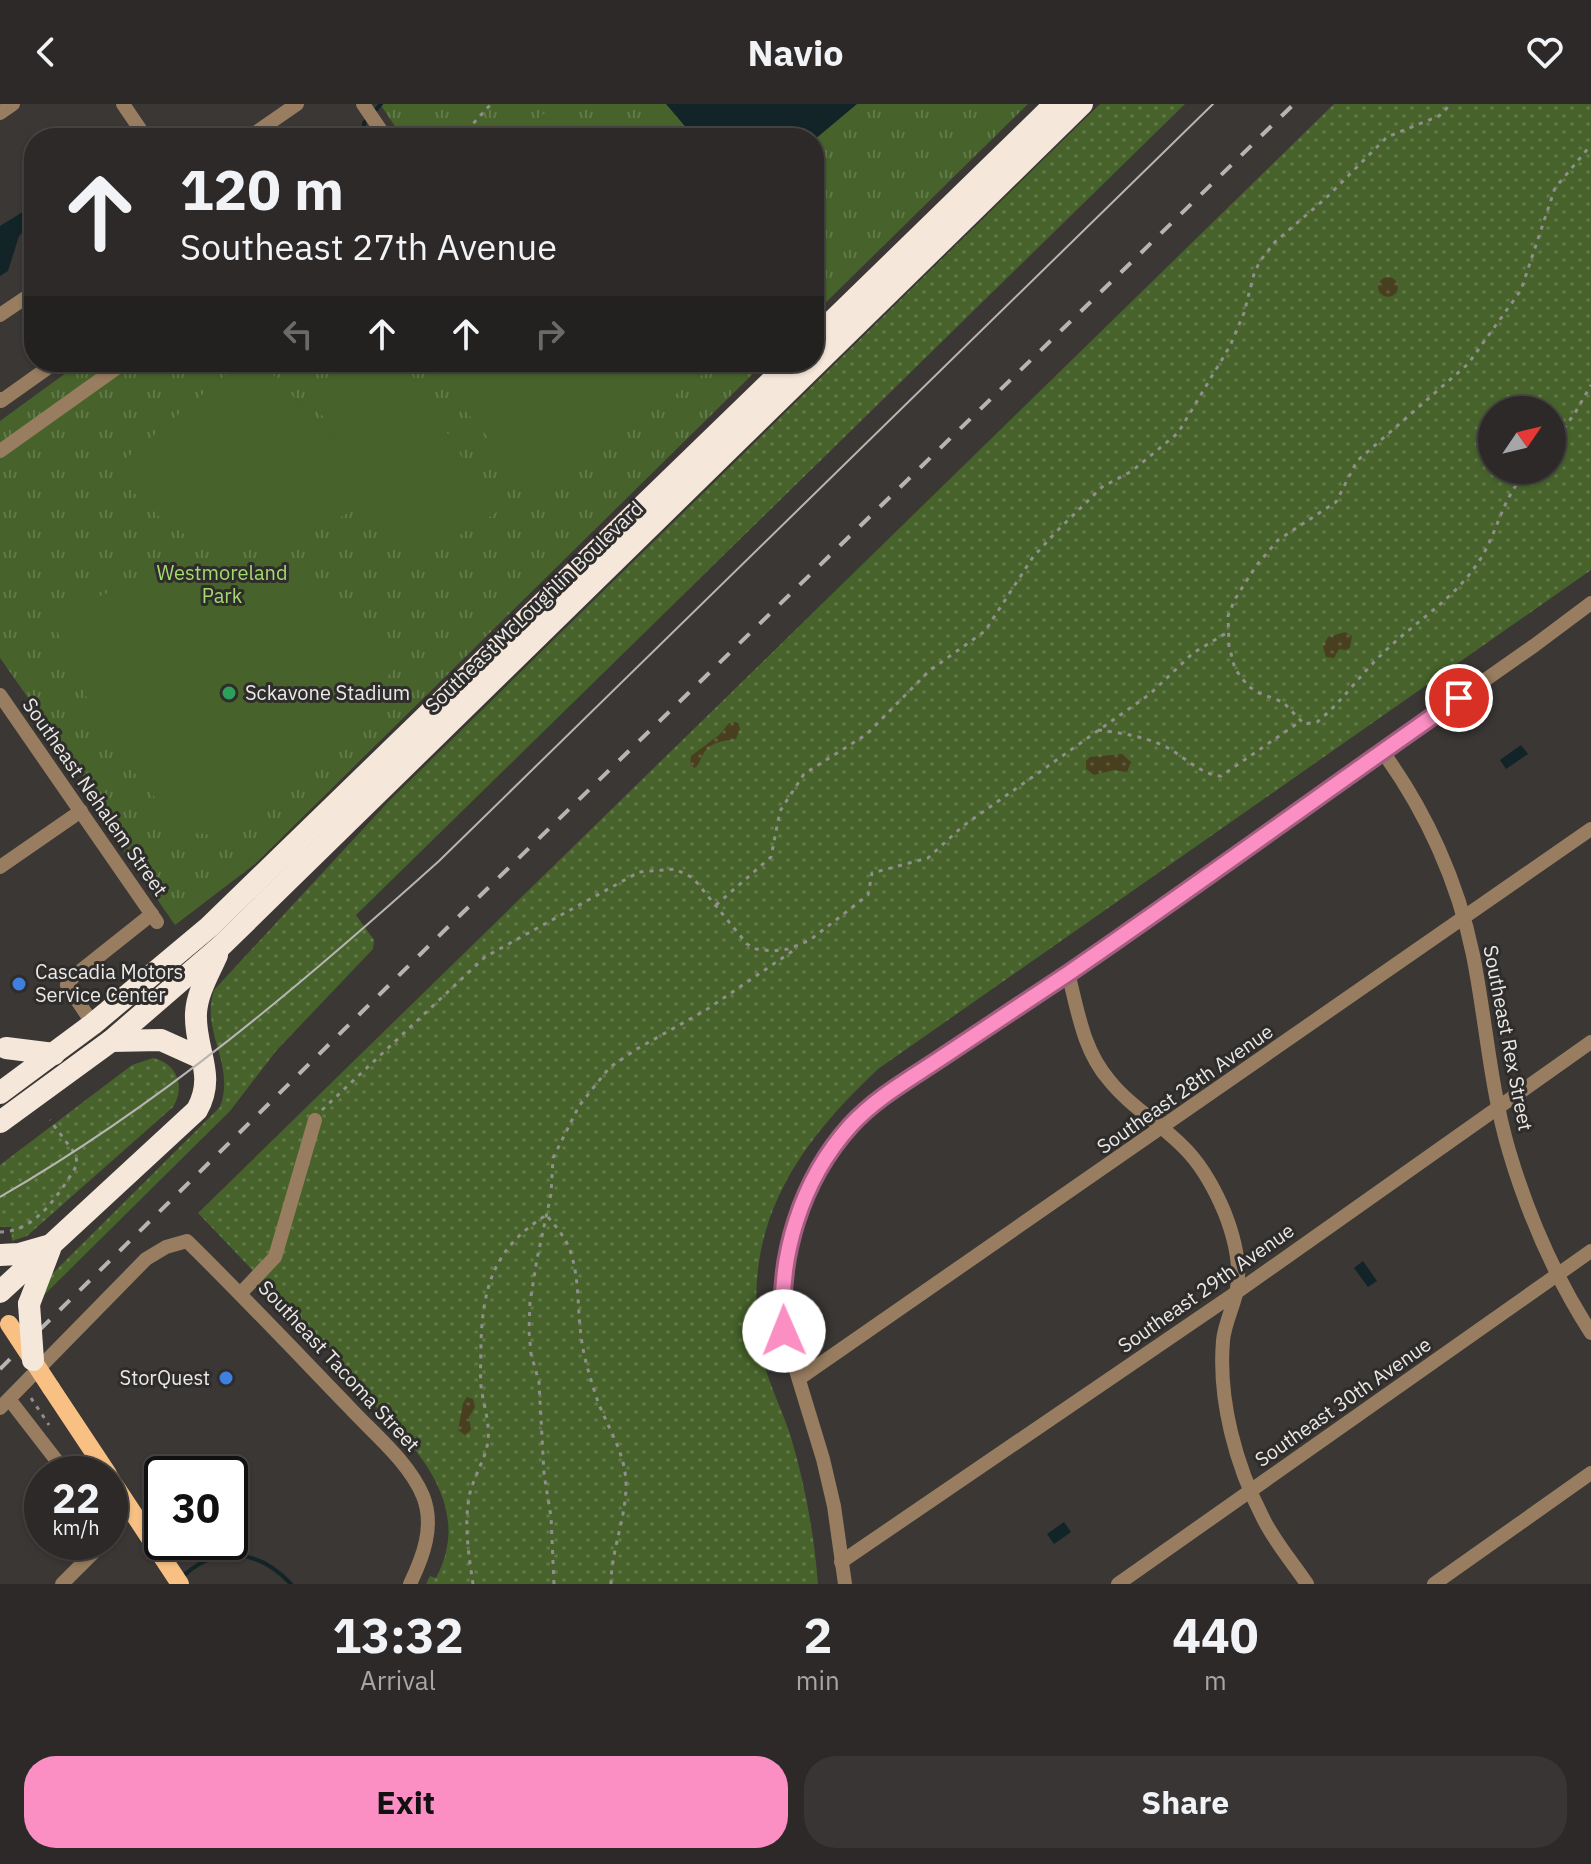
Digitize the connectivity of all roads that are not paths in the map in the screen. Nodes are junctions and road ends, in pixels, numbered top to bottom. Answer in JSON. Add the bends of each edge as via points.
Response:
{"nodes":[{"id":1,"x":13,"y":104,"type":"edge"},
{"id":2,"x":123,"y":104,"type":"edge"},
{"id":3,"x":297,"y":104,"type":"edge"},
{"id":4,"x":1055,"y":104,"type":"edge"},
{"id":5,"x":1082,"y":104,"type":"edge"},
{"id":6,"x":0,"y":113,"type":"edge"},
{"id":7,"x":139,"y":128,"type":"edge"},
{"id":8,"x":262,"y":128,"type":"edge"},
{"id":9,"x":24,"y":299,"type":"edge"},
{"id":10,"x":0,"y":315,"type":"edge"},
{"id":11,"x":824,"y":329,"type":"edge"},
{"id":12,"x":824,"y":356,"type":"edge"},
{"id":13,"x":41,"y":372,"type":"edge"},
{"id":14,"x":111,"y":372,"type":"edge"},
{"id":15,"x":781,"y":372,"type":"edge"},
{"id":16,"x":808,"y":372,"type":"edge"},
{"id":17,"x":0,"y":399,"type":"edge"},
{"id":18,"x":0,"y":451,"type":"edge"},
{"id":19,"x":1591,"y":603,"type":"edge"},
{"id":20,"x":0,"y":695,"type":"edge"},
{"id":21,"x":1382,"y":751,"type":"junction"},
{"id":22,"x":81,"y":811,"type":"junction"},
{"id":23,"x":1591,"y":829,"type":"edge"},
{"id":24,"x":0,"y":867,"type":"edge"},
{"id":25,"x":1464,"y":918,"type":"junction"},
{"id":26,"x":221,"y":946,"type":"junction"},
{"id":27,"x":1068,"y":973,"type":"junction"},
{"id":28,"x":93,"y":1024,"type":"junction"},
{"id":29,"x":111,"y":1041,"type":"junction"},
{"id":30,"x":1591,"y":1042,"type":"edge"},
{"id":31,"x":3,"y":1047,"type":"edge"},
{"id":32,"x":54,"y":1054,"type":"junction"},
{"id":33,"x":201,"y":1058,"type":"junction"},
{"id":34,"x":0,"y":1093,"type":"edge"},
{"id":35,"x":1499,"y":1106,"type":"junction"},
{"id":36,"x":315,"y":1120,"type":"road end"},
{"id":37,"x":0,"y":1122,"type":"edge"},
{"id":38,"x":1161,"y":1128,"type":"junction"},
{"id":39,"x":52,"y":1244,"type":"junction"},
{"id":40,"x":1591,"y":1251,"type":"edge"},
{"id":41,"x":0,"y":1255,"type":"edge"},
{"id":42,"x":1557,"y":1274,"type":"junction"},
{"id":43,"x":0,"y":1292,"type":"edge"},
{"id":44,"x":1237,"y":1292,"type":"junction"},
{"id":45,"x":241,"y":1293,"type":"junction"},
{"id":46,"x":4,"y":1317,"type":"edge"},
{"id":47,"x":1591,"y":1333,"type":"edge"},
{"id":48,"x":33,"y":1360,"type":"junction"},
{"id":49,"x":800,"y":1378,"type":"junction"},
{"id":50,"x":5,"y":1404,"type":"edge"},
{"id":51,"x":54,"y":1456,"type":"edge"},
{"id":52,"x":96,"y":1456,"type":"edge"},
{"id":53,"x":1591,"y":1473,"type":"edge"},
{"id":54,"x":1252,"y":1491,"type":"junction"},
{"id":55,"x":128,"y":1505,"type":"edge"},
{"id":56,"x":86,"y":1560,"type":"edge"},
{"id":57,"x":841,"y":1562,"type":"junction"},
{"id":58,"x":62,"y":1584,"type":"edge"},
{"id":59,"x":180,"y":1584,"type":"edge"},
{"id":60,"x":410,"y":1584,"type":"edge"},
{"id":61,"x":845,"y":1584,"type":"edge"},
{"id":62,"x":1118,"y":1584,"type":"edge"},
{"id":63,"x":1307,"y":1584,"type":"edge"},
{"id":64,"x":1434,"y":1584,"type":"edge"}],
"edges":[{"from":1,"to":6,"type":"street"},
{"from":2,"to":7,"type":"street"},
{"from":3,"to":8,"type":"street"},
{"from":4,"to":11,"type":"highway"},
{"from":5,"to":12,"type":"highway","name":"Southeast McLoughlin Boulevard"},
{"from":9,"to":10,"type":"street"},
{"from":13,"to":17,"type":"street"},
{"from":14,"to":18,"type":"street"},
{"from":15,"to":28,"type":"highway","name":"Southeast McLoughlin Boulevard","via":[[267,873]]},
{"from":16,"to":26,"type":"highway","name":"Southeast McLoughlin Boulevard"},
{"from":19,"to":21,"type":"street"},
{"from":20,"to":22,"type":"street","name":"Southeast Nehalem Street"},
{"from":21,"to":25,"type":"street","name":"Southeast Rex Street","via":[[1430,829]]},
{"from":21,"to":27,"type":"street"},
{"from":22,"to":24,"type":"street"},
{"from":22,"to":28,"type":"street","name":"Southeast Nehalem Street","via":[[155,918],[67,985]]},
{"from":23,"to":25,"type":"street","name":"Southeast 28th Avenue"},
{"from":25,"to":35,"type":"street","name":"Southeast Rex Street"},
{"from":25,"to":38,"type":"street","name":"Southeast 28th Avenue"},
{"from":26,"to":29,"type":"highway","name":"Southeast McLoughlin Boulevard"},
{"from":26,"to":33,"type":"highway","via":[[198,998]]},
{"from":27,"to":38,"type":"street","via":[[1090,1052],[1125,1099]]},
{"from":27,"to":49,"type":"street","via":[[880,1099],[832,1150],[808,1189],[784,1266],[784,1331]]},
{"from":28,"to":32,"type":"highway","name":"Southeast McLoughlin Boulevard"},
{"from":29,"to":33,"type":"highway","via":[[161,1040]]},
{"from":29,"to":37,"type":"highway","name":"Southeast McLoughlin Boulevard"},
{"from":30,"to":35,"type":"street","name":"Southeast 29th Avenue"},
{"from":31,"to":32,"type":"highway"},
{"from":32,"to":34,"type":"highway","name":"Southeast McLoughlin Boulevard"},
{"from":33,"to":39,"type":"highway","via":[[207,1080],[197,1110]]},
{"from":35,"to":42,"type":"street","name":"Southeast Rex Street","via":[[1519,1180]]},
{"from":35,"to":44,"type":"street","name":"Southeast 29th Avenue"},
{"from":36,"to":45,"type":"street","via":[[275,1257]]},
{"from":38,"to":44,"type":"street","via":[[1210,1180],[1238,1262]]},
{"from":38,"to":49,"type":"street","name":"Southeast 28th Avenue"},
{"from":39,"to":41,"type":"highway"},
{"from":39,"to":43,"type":"highway"},
{"from":39,"to":48,"type":"highway","bridge":true,"via":[[29,1304]]},
{"from":40,"to":42,"type":"street","name":"Southeast 30th Avenue"},
{"from":42,"to":47,"type":"street","name":"Southeast Rex Street"},
{"from":42,"to":54,"type":"street","name":"Southeast 30th Avenue"},
{"from":44,"to":54,"type":"street","via":[[1223,1339],[1223,1367],[1231,1430]]},
{"from":44,"to":57,"type":"street","name":"Southeast 29th Avenue"},
{"from":45,"to":50,"type":"street","name":"Southeast Tacoma Street","via":[[187,1241],[166,1247],[146,1259]]},
{"from":45,"to":60,"type":"street","name":"Southeast Tacoma Street","via":[[417,1485],[429,1525]]},
{"from":46,"to":48,"type":"main road","bridge":true},
{"from":48,"to":52,"type":"main road","bridge":true},
{"from":49,"to":57,"type":"street","via":[[828,1482]]},
{"from":50,"to":51,"type":"street","via":[[25,1416]]},
{"from":53,"to":64,"type":"street"},
{"from":54,"to":62,"type":"street","name":"Southeast 30th Avenue"},
{"from":54,"to":63,"type":"street","via":[[1263,1519]]},
{"from":55,"to":59,"type":"main road"},
{"from":56,"to":58,"type":"street"},
{"from":57,"to":61,"type":"street"}]}
